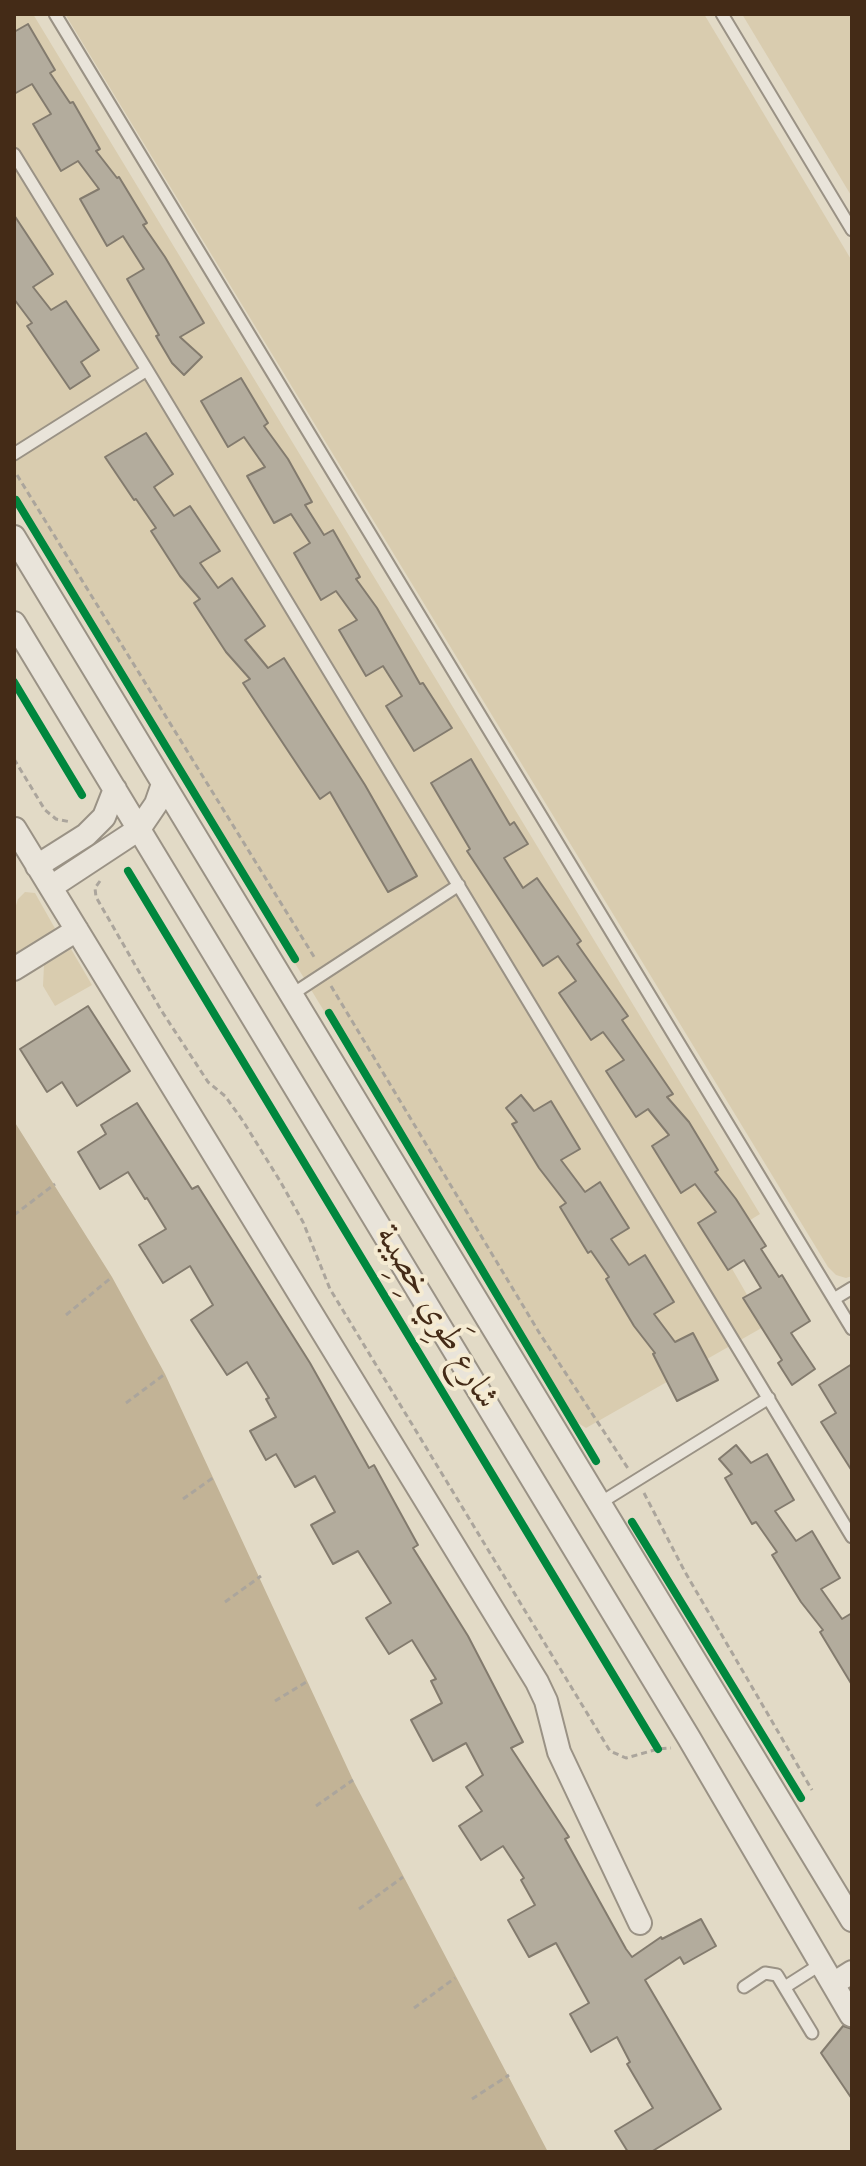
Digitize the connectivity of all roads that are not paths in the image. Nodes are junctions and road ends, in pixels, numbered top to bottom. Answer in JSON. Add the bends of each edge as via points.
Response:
{"nodes":[{"id":1,"x":55,"y":14,"type":"edge"},
{"id":2,"x":722,"y":14,"type":"edge"},
{"id":3,"x":14,"y":154,"type":"edge"},
{"id":4,"x":852,"y":230,"type":"edge"},
{"id":5,"x":147,"y":370,"type":"junction"},
{"id":6,"x":14,"y":454,"type":"edge"},
{"id":7,"x":14,"y":537,"type":"edge"},
{"id":8,"x":14,"y":623,"type":"edge"},
{"id":9,"x":163,"y":784,"type":"junction"},
{"id":10,"x":115,"y":789,"type":"junction"},
{"id":11,"x":14,"y":828,"type":"edge"},
{"id":12,"x":139,"y":829,"type":"junction"},
{"id":13,"x":14,"y":838,"type":"edge"},
{"id":14,"x":37,"y":866,"type":"junction"},
{"id":15,"x":459,"y":885,"type":"junction"},
{"id":16,"x":51,"y":887,"type":"junction"},
{"id":17,"x":77,"y":930,"type":"junction"},
{"id":18,"x":14,"y":969,"type":"edge"},
{"id":19,"x":290,"y":995,"type":"junction"},
{"id":20,"x":852,"y":1288,"type":"edge"},
{"id":21,"x":834,"y":1299,"type":"junction"},
{"id":22,"x":852,"y":1329,"type":"edge"},
{"id":23,"x":769,"y":1398,"type":"junction"},
{"id":24,"x":600,"y":1503,"type":"junction"},
{"id":25,"x":852,"y":1537,"type":"edge"},
{"id":26,"x":852,"y":1920,"type":"edge"},
{"id":27,"x":640,"y":1923,"type":"dead end"},
{"id":28,"x":835,"y":1973,"type":"edge"},
{"id":29,"x":744,"y":1987,"type":"dead end"},
{"id":30,"x":785,"y":1987,"type":"junction"},
{"id":31,"x":851,"y":2015,"type":"edge"},
{"id":32,"x":812,"y":2033,"type":"dead end"}],
"edges":[{"from":1,"to":21,"type":"lane"},
{"from":2,"to":4,"type":"lane"},
{"from":3,"to":5,"type":"lane"},
{"from":5,"to":6,"type":"lane"},
{"from":5,"to":15,"type":"lane"},
{"from":7,"to":9,"type":"street","name":"شارع طَوِي خِصِيبة"},
{"from":8,"to":10,"type":"street","name":"شارع طَوِي خِصِيبة"},
{"from":9,"to":12,"type":"street"},
{"from":9,"to":19,"type":"street","name":"شارع طَوِي خِصِيبة"},
{"from":10,"to":12,"type":"street","name":"شارع طَوِي خِصِيبة"},
{"from":10,"to":14,"type":"street","via":[[104,817],[86,835]]},
{"from":11,"to":13,"type":"street"},
{"from":11,"to":14,"type":"street"},
{"from":12,"to":16,"type":"street"},
{"from":12,"to":28,"type":"street","name":"شارع طَوِي خِصِيبة"},
{"from":14,"to":16,"type":"street"},
{"from":15,"to":19,"type":"lane"},
{"from":15,"to":23,"type":"lane"},
{"from":16,"to":17,"type":"street"},
{"from":17,"to":18,"type":"street"},
{"from":17,"to":27,"type":"street","via":[[537,1682],[559,1752]]},
{"from":19,"to":24,"type":"street","name":"شارع طَوِي خِصِيبة"},
{"from":20,"to":21,"type":"lane"},
{"from":21,"to":22,"type":"lane"},
{"from":23,"to":24,"type":"lane"},
{"from":23,"to":25,"type":"lane"},
{"from":24,"to":26,"type":"street","name":"شارع طَوِي خِصِيبة"},
{"from":28,"to":30,"type":"lane"},
{"from":28,"to":31,"type":"street","name":"شارع طَوِي خِصِيبة"},
{"from":29,"to":30,"type":"lane","via":[[769,1972]]},
{"from":30,"to":32,"type":"lane"}]}
